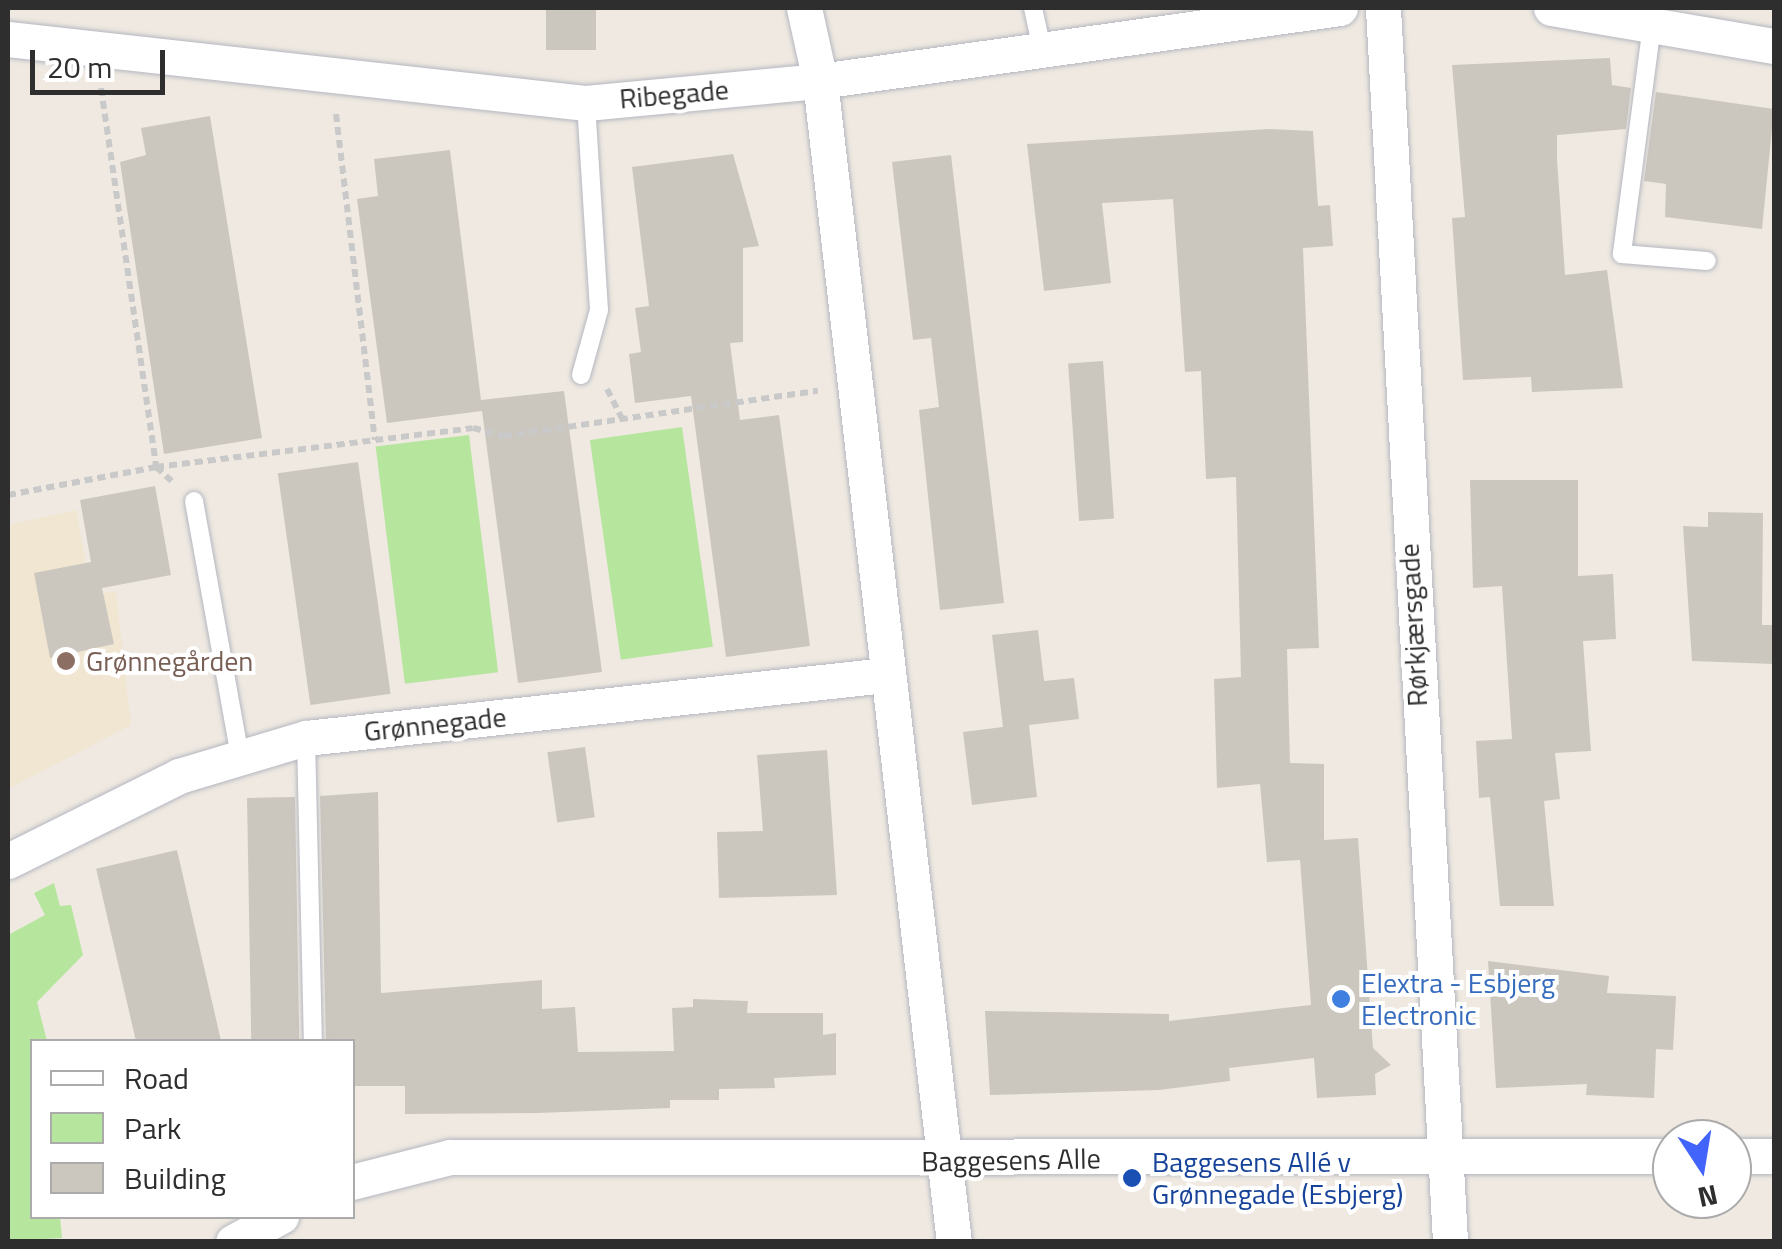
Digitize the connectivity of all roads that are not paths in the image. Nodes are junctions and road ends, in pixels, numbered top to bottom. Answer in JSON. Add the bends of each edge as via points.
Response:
{"nodes":[{"id":1,"x":804,"y":8,"type":"edge"},
{"id":2,"x":1033,"y":8,"type":"edge"},
{"id":3,"x":1340,"y":8,"type":"edge"},
{"id":4,"x":1383,"y":8,"type":"edge"},
{"id":5,"x":1551,"y":8,"type":"edge"},
{"id":6,"x":1652,"y":25,"type":"junction"},
{"id":7,"x":8,"y":39,"type":"edge"},
{"id":8,"x":1774,"y":46,"type":"edge"},
{"id":9,"x":1042,"y":49,"type":"junction"},
{"id":10,"x":820,"y":81,"type":"junction"},
{"id":11,"x":586,"y":103,"type":"junction"},
{"id":12,"x":1707,"y":260,"type":"dead end"},
{"id":13,"x":581,"y":375,"type":"dead end"},
{"id":14,"x":194,"y":501,"type":"road end"},
{"id":15,"x":886,"y":675,"type":"junction"},
{"id":16,"x":306,"y":738,"type":"junction"},
{"id":17,"x":240,"y":757,"type":"junction"},
{"id":18,"x":8,"y":861,"type":"edge"},
{"id":19,"x":313,"y":1039,"type":"edge"},
{"id":20,"x":1438,"y":1154,"type":"junction"},
{"id":21,"x":1652,"y":1156,"type":"edge"},
{"id":22,"x":943,"y":1161,"type":"junction"},
{"id":23,"x":355,"y":1181,"type":"edge"},
{"id":24,"x":276,"y":1219,"type":"edge"},
{"id":25,"x":233,"y":1242,"type":"edge"},
{"id":26,"x":954,"y":1242,"type":"edge"},
{"id":27,"x":1450,"y":1242,"type":"edge"}],
"edges":[{"from":1,"to":10,"type":"street"},
{"from":2,"to":9,"type":"lane"},
{"from":3,"to":9,"type":"street","name":"Ribegade"},
{"from":4,"to":20,"type":"street","name":"Rørkjærsgade"},
{"from":5,"to":6,"type":"street"},
{"from":6,"to":8,"type":"street"},
{"from":6,"to":12,"type":"lane","via":[[1622,254]]},
{"from":7,"to":11,"type":"street","name":"Ribegade"},
{"from":9,"to":10,"type":"street","name":"Ribegade"},
{"from":10,"to":11,"type":"street","name":"Ribegade"},
{"from":10,"to":15,"type":"street"},
{"from":11,"to":13,"type":"lane","via":[[599,310]]},
{"from":14,"to":17,"type":"lane"},
{"from":15,"to":16,"type":"street","name":"Grønnegade"},
{"from":15,"to":22,"type":"street"},
{"from":16,"to":17,"type":"street","name":"Grønnegade"},
{"from":16,"to":19,"type":"lane"},
{"from":17,"to":18,"type":"street","name":"Grønnegade","via":[[179,776]]},
{"from":20,"to":21,"type":"street","name":"Baggesens Alle"},
{"from":20,"to":22,"type":"street","name":"Baggesens Alle"},
{"from":20,"to":27,"type":"street","name":"Rørkjærsgade"},
{"from":22,"to":23,"type":"street","name":"Baggesens Alle","via":[[450,1158]]},
{"from":22,"to":26,"type":"street"},
{"from":24,"to":25,"type":"street"}]}
